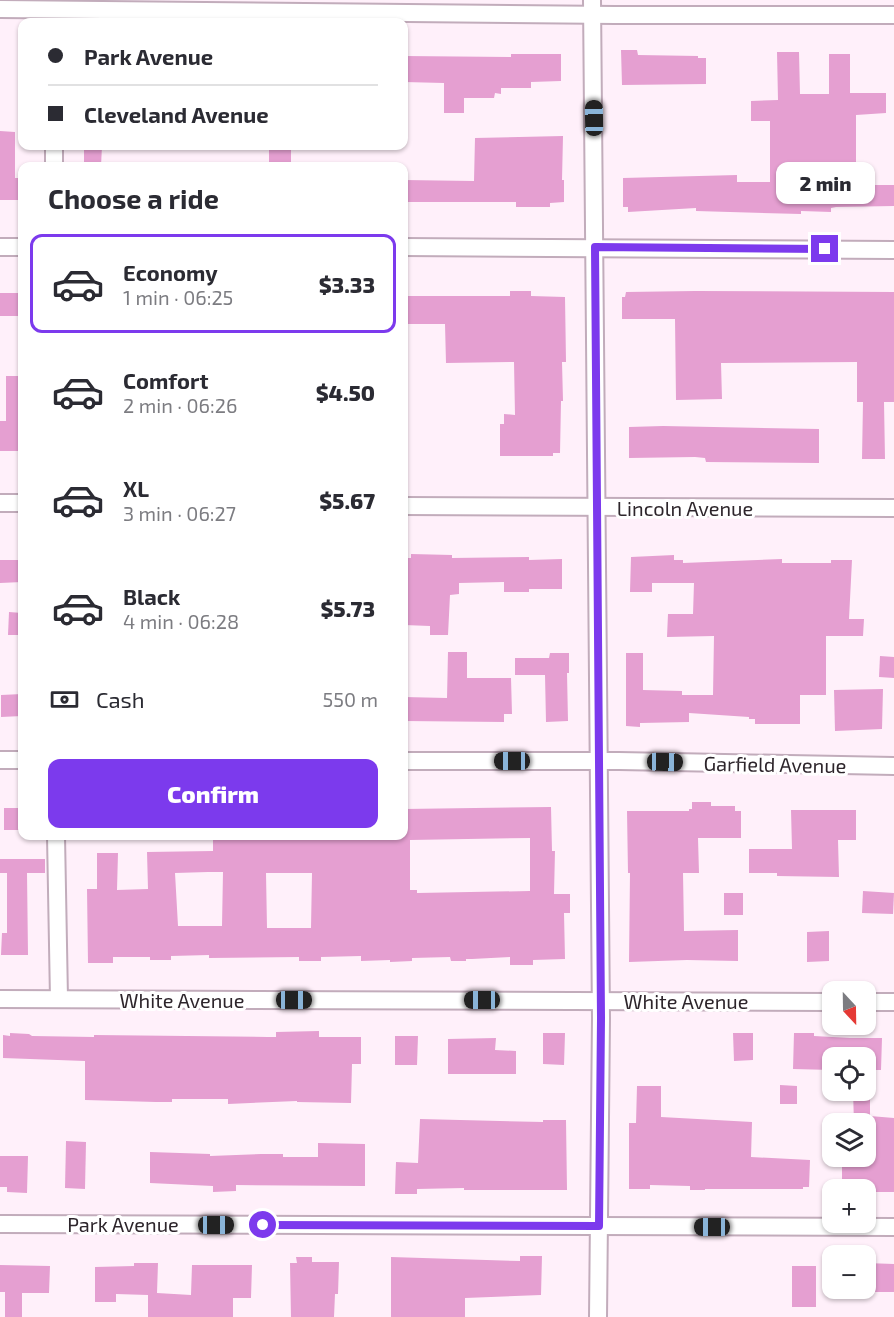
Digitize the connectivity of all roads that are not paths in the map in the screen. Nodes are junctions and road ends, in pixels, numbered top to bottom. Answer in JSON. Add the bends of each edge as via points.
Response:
{"nodes":[{"id":1,"x":592,"y":7,"type":"edge"},
{"id":2,"x":0,"y":9,"type":"edge"},
{"id":3,"x":53,"y":11,"type":"edge"},
{"id":4,"x":894,"y":15,"type":"edge"},
{"id":5,"x":0,"y":247,"type":"edge"},
{"id":6,"x":18,"y":247,"type":"edge"},
{"id":7,"x":408,"y":247,"type":"edge"},
{"id":8,"x":595,"y":247,"type":"junction"},
{"id":9,"x":894,"y":250,"type":"edge"},
{"id":10,"x":0,"y":503,"type":"edge"},
{"id":11,"x":18,"y":503,"type":"edge"},
{"id":12,"x":408,"y":506,"type":"edge"},
{"id":13,"x":596,"y":507,"type":"junction"},
{"id":14,"x":894,"y":508,"type":"edge"},
{"id":15,"x":0,"y":760,"type":"edge"},
{"id":16,"x":18,"y":760,"type":"edge"},
{"id":17,"x":408,"y":761,"type":"edge"},
{"id":18,"x":598,"y":761,"type":"junction"},
{"id":19,"x":894,"y":766,"type":"edge"},
{"id":20,"x":56,"y":840,"type":"edge"},
{"id":21,"x":0,"y":999,"type":"edge"},
{"id":22,"x":58,"y":999,"type":"junction"},
{"id":23,"x":600,"y":1000,"type":"junction"},
{"id":24,"x":822,"y":1002,"type":"edge"},
{"id":25,"x":876,"y":1002,"type":"edge"},
{"id":26,"x":894,"y":1002,"type":"edge"},
{"id":27,"x":0,"y":1224,"type":"edge"},
{"id":28,"x":599,"y":1226,"type":"junction"},
{"id":29,"x":894,"y":1227,"type":"edge"},
{"id":30,"x":598,"y":1317,"type":"edge"}],
"edges":[{"from":1,"to":3,"type":"street"},
{"from":1,"to":4,"type":"street"},
{"from":1,"to":8,"type":"street"},
{"from":2,"to":3,"type":"street"},
{"from":5,"to":6,"type":"street"},
{"from":7,"to":8,"type":"street"},
{"from":8,"to":9,"type":"street"},
{"from":8,"to":13,"type":"street"},
{"from":10,"to":11,"type":"street"},
{"from":12,"to":13,"type":"street","name":"Lincoln Avenue"},
{"from":13,"to":14,"type":"street","name":"Lincoln Avenue"},
{"from":13,"to":18,"type":"street"},
{"from":15,"to":16,"type":"street"},
{"from":17,"to":18,"type":"street","name":"Garfield Avenue"},
{"from":18,"to":19,"type":"street","name":"Garfield Avenue"},
{"from":18,"to":23,"type":"street"},
{"from":20,"to":22,"type":"street"},
{"from":21,"to":22,"type":"street","name":"White Avenue"},
{"from":22,"to":23,"type":"street","name":"White Avenue"},
{"from":23,"to":24,"type":"street","name":"White Avenue"},
{"from":23,"to":28,"type":"street"},
{"from":25,"to":26,"type":"street"},
{"from":27,"to":28,"type":"street","name":"Park Avenue"},
{"from":28,"to":29,"type":"street","name":"Park Avenue"},
{"from":28,"to":30,"type":"street"}]}
